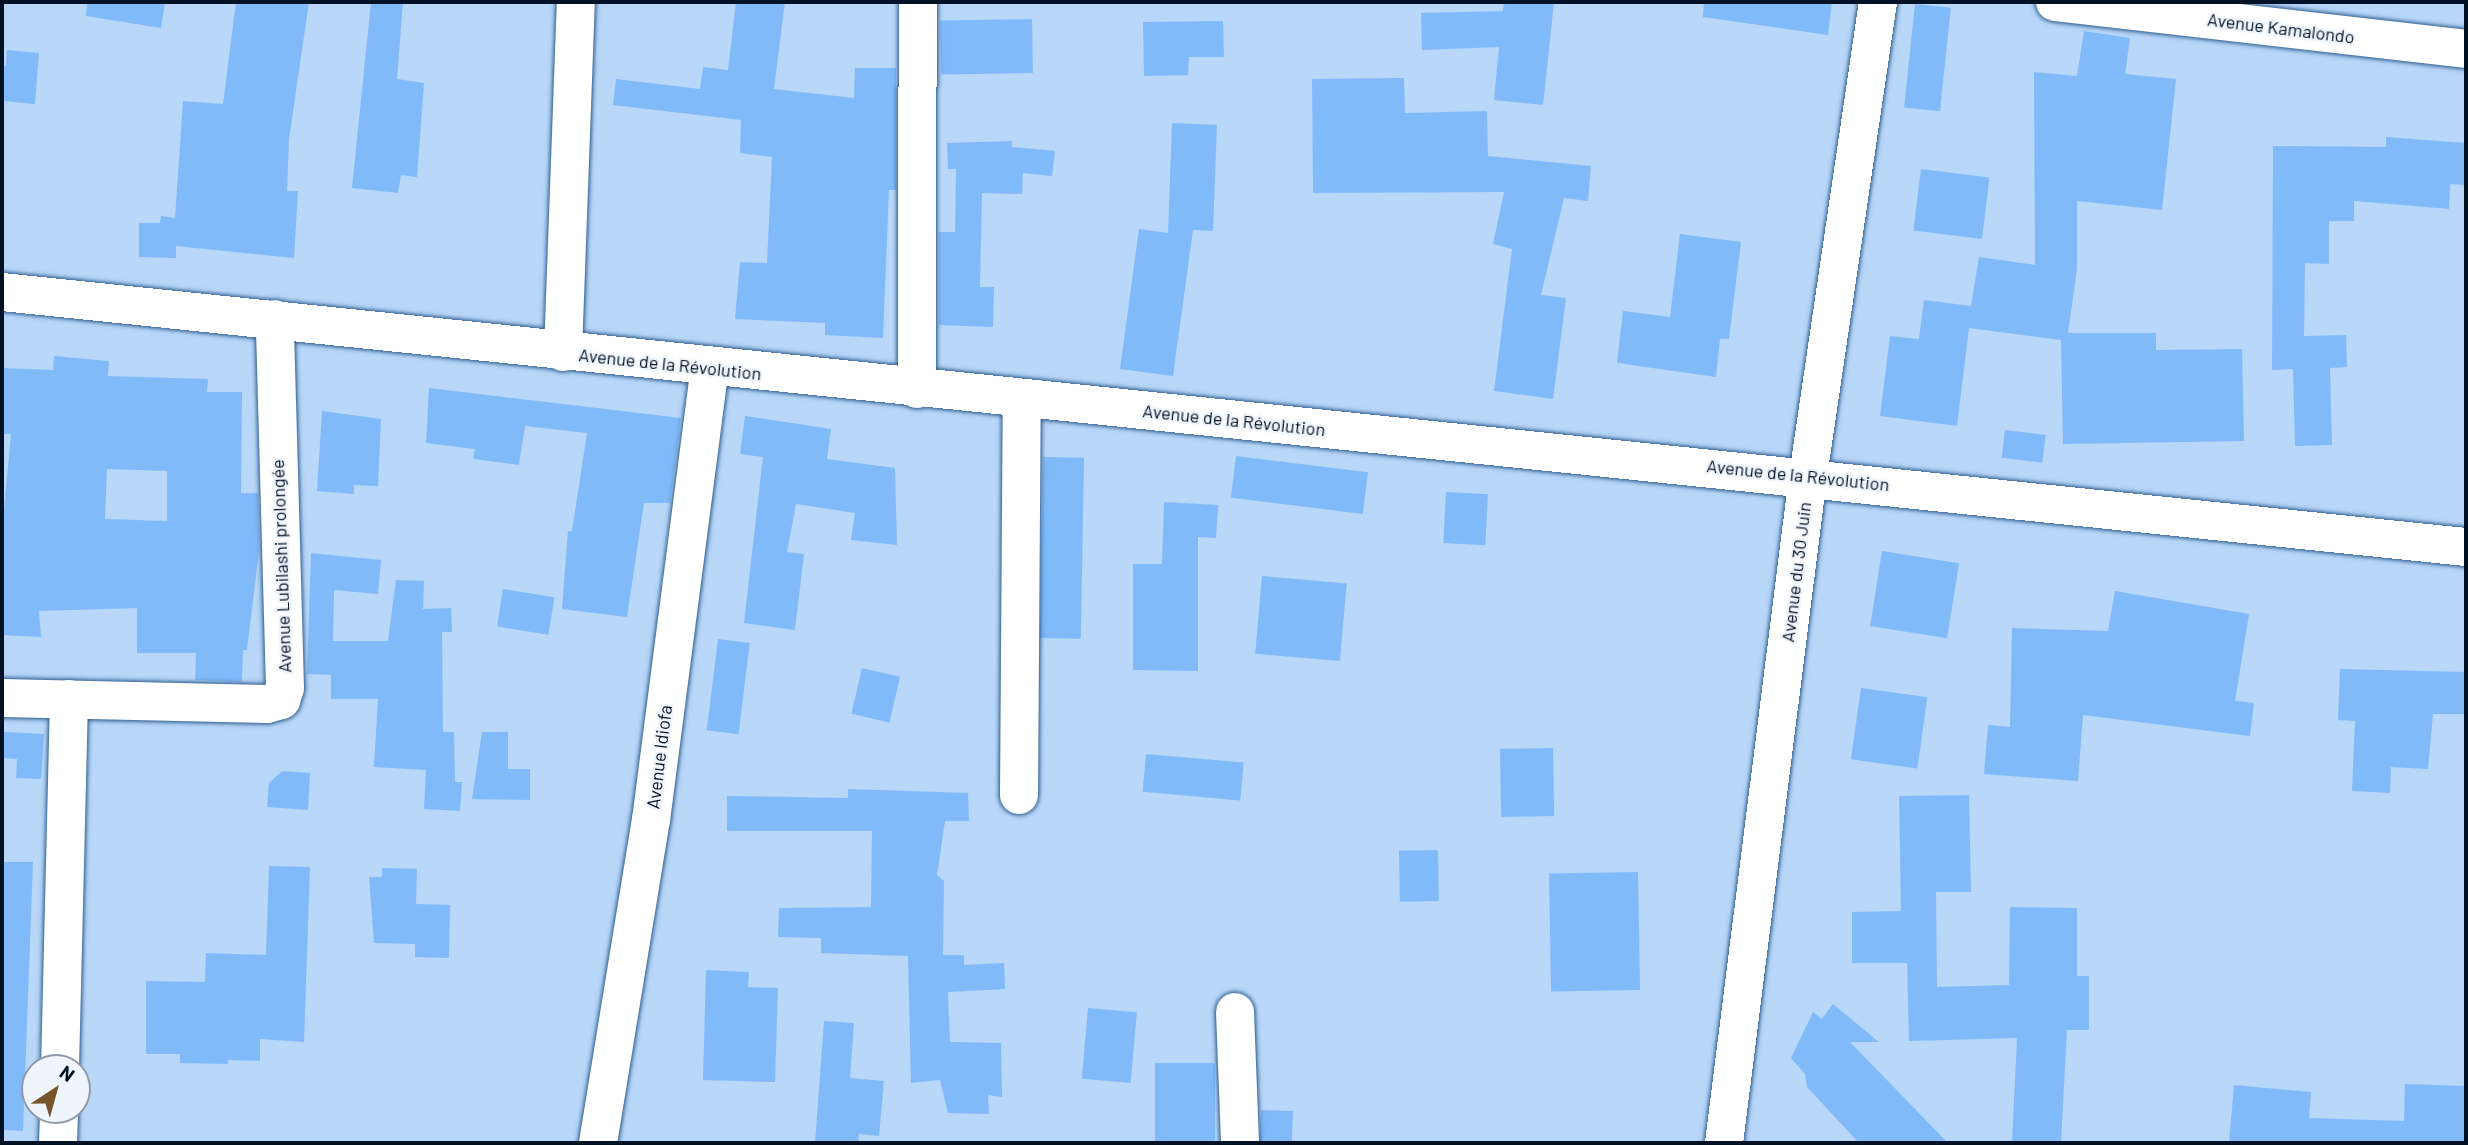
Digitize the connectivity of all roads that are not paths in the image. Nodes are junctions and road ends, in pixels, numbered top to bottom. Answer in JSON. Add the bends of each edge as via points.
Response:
{"nodes":[{"id":1,"x":576,"y":2,"type":"edge"},
{"id":2,"x":918,"y":2,"type":"edge"},
{"id":3,"x":1878,"y":2,"type":"edge"},
{"id":4,"x":2055,"y":2,"type":"edge"},
{"id":5,"x":2466,"y":49,"type":"edge"},
{"id":6,"x":2,"y":292,"type":"edge"},
{"id":7,"x":275,"y":320,"type":"junction"},
{"id":8,"x":563,"y":352,"type":"junction"},
{"id":9,"x":710,"y":368,"type":"junction"},
{"id":10,"x":917,"y":389,"type":"junction"},
{"id":11,"x":1021,"y":399,"type":"junction"},
{"id":12,"x":1808,"y":476,"type":"junction"},
{"id":13,"x":2466,"y":547,"type":"edge"},
{"id":14,"x":2,"y":698,"type":"edge"},
{"id":15,"x":69,"y":699,"type":"junction"},
{"id":16,"x":1019,"y":795,"type":"dead end"},
{"id":17,"x":1235,"y":1012,"type":"dead end"},
{"id":18,"x":60,"y":1054,"type":"edge"},
{"id":19,"x":59,"y":1124,"type":"edge"},
{"id":20,"x":58,"y":1143,"type":"edge"},
{"id":21,"x":598,"y":1143,"type":"edge"},
{"id":22,"x":1240,"y":1143,"type":"edge"},
{"id":23,"x":1724,"y":1143,"type":"edge"}],
"edges":[{"from":1,"to":8,"type":"street"},
{"from":2,"to":10,"type":"street"},
{"from":3,"to":12,"type":"street","name":"Avenue du 30 Juin"},
{"from":4,"to":5,"type":"street","name":"Avenue Kamalondo"},
{"from":6,"to":7,"type":"street","name":"Avenue de la Révolution"},
{"from":7,"to":8,"type":"street","name":"Avenue de la Révolution"},
{"from":7,"to":15,"type":"street","name":"Avenue Lubilashi prolongée","via":[[284,695],[267,704]]},
{"from":8,"to":9,"type":"street","name":"Avenue de la Révolution"},
{"from":9,"to":10,"type":"street","name":"Avenue de la Révolution"},
{"from":9,"to":21,"type":"street","name":"Avenue Idiofa","via":[[651,820]]},
{"from":10,"to":11,"type":"street","name":"Avenue de la Révolution"},
{"from":11,"to":12,"type":"street","name":"Avenue de la Révolution"},
{"from":11,"to":16,"type":"street"},
{"from":12,"to":13,"type":"street","name":"Avenue de la Révolution"},
{"from":12,"to":23,"type":"street","name":"Avenue du 30 Juin"},
{"from":14,"to":15,"type":"street","name":"Avenue Lubilashi prolongée"},
{"from":15,"to":18,"type":"street"},
{"from":17,"to":22,"type":"street"},
{"from":19,"to":20,"type":"street"}]}
